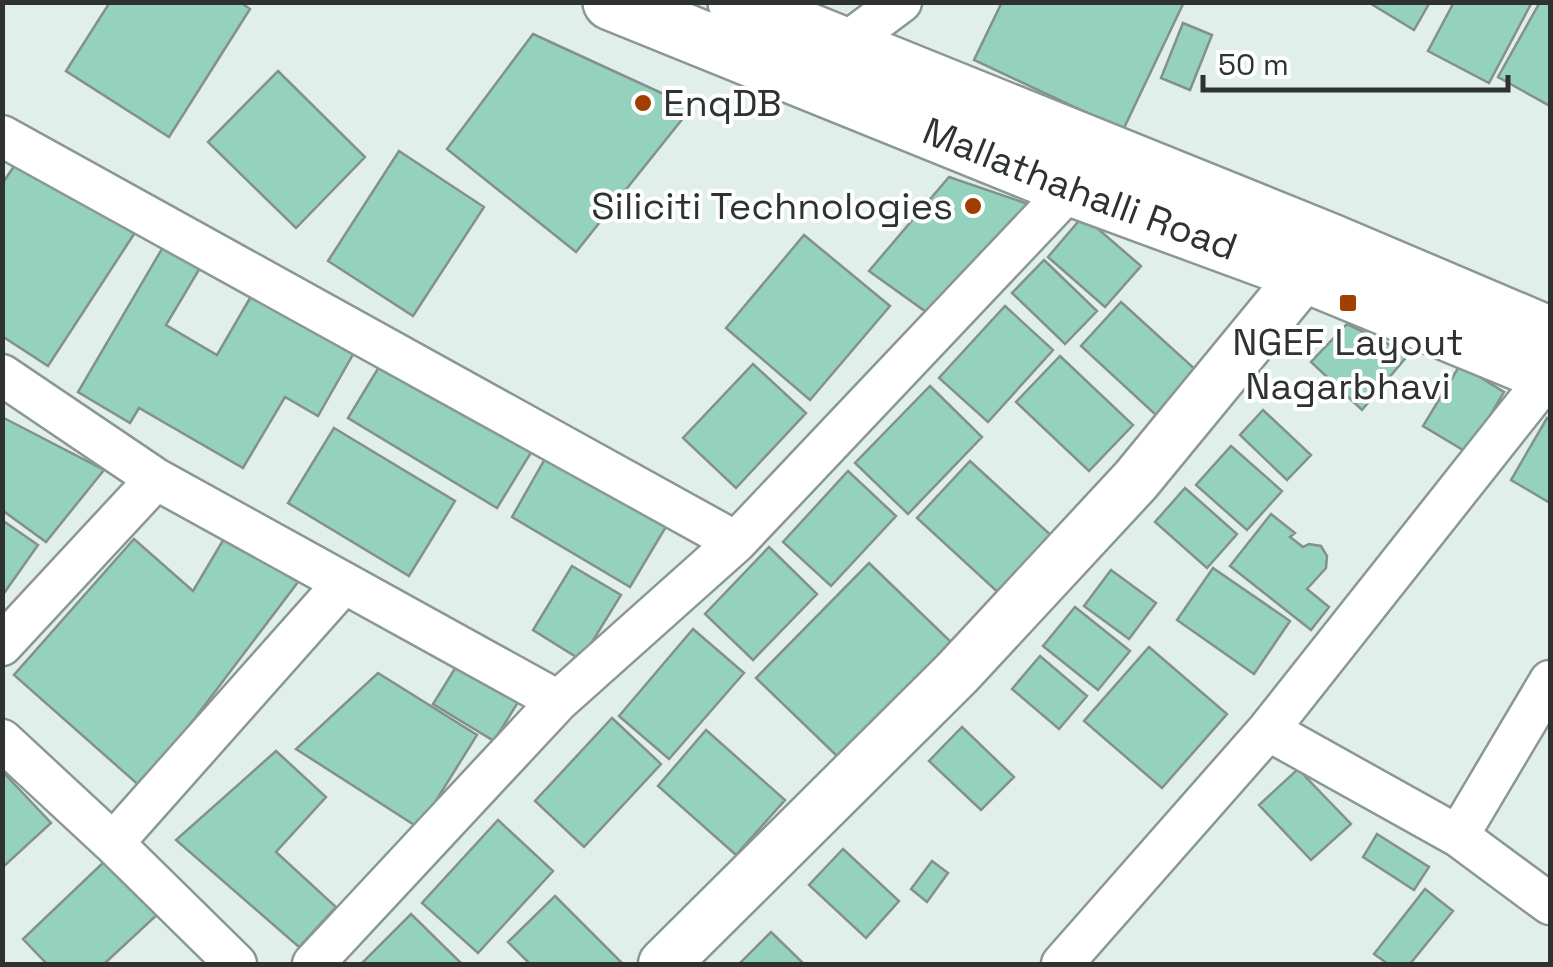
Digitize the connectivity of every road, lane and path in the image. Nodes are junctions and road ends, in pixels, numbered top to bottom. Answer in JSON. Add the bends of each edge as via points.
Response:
{"nodes":[{"id":1,"x":611,"y":2,"type":"edge"},
{"id":2,"x":736,"y":2,"type":"edge"},
{"id":3,"x":901,"y":2,"type":"edge"},
{"id":4,"x":842,"y":46,"type":"junction"},
{"id":5,"x":2,"y":136,"type":"edge"},
{"id":6,"x":1071,"y":188,"type":"junction"},
{"id":7,"x":1318,"y":258,"type":"junction"},
{"id":8,"x":1550,"y":335,"type":"edge"},
{"id":9,"x":2,"y":375,"type":"edge"},
{"id":10,"x":1550,"y":375,"type":"edge"},
{"id":11,"x":156,"y":480,"type":"junction"},
{"id":12,"x":736,"y":542,"type":"junction"},
{"id":13,"x":344,"y":584,"type":"junction"},
{"id":14,"x":2,"y":644,"type":"edge"},
{"id":15,"x":1550,"y":681,"type":"edge"},
{"id":16,"x":558,"y":701,"type":"junction"},
{"id":17,"x":1268,"y":730,"type":"junction"},
{"id":18,"x":2,"y":740,"type":"edge"},
{"id":19,"x":1458,"y":836,"type":"junction"},
{"id":20,"x":113,"y":843,"type":"junction"},
{"id":21,"x":1550,"y":904,"type":"edge"},
{"id":22,"x":669,"y":963,"type":"edge"},
{"id":23,"x":236,"y":964,"type":"edge"},
{"id":24,"x":314,"y":964,"type":"edge"},
{"id":25,"x":1062,"y":964,"type":"edge"}],
"edges":[{"from":1,"to":6,"type":"main road","name":"Mallathahalli Road"},
{"from":2,"to":4,"type":"main road","name":"Mallathahalli Road"},
{"from":3,"to":4,"type":"street"},
{"from":4,"to":7,"type":"main road","name":"Mallathahalli Road"},
{"from":5,"to":12,"type":"street"},
{"from":6,"to":7,"type":"main road","name":"Mallathahalli Road"},
{"from":6,"to":12,"type":"street"},
{"from":7,"to":8,"type":"main road","name":"Mallathahalli Road"},
{"from":7,"to":10,"type":"main road","name":"Mallathahalli Road"},
{"from":7,"to":22,"type":"street","via":[[1136,480],[957,673]]},
{"from":9,"to":11,"type":"street"},
{"from":10,"to":17,"type":"street"},
{"from":11,"to":13,"type":"street"},
{"from":11,"to":14,"type":"street"},
{"from":12,"to":16,"type":"street"},
{"from":13,"to":16,"type":"street"},
{"from":13,"to":20,"type":"street"},
{"from":15,"to":19,"type":"street"},
{"from":16,"to":24,"type":"street"},
{"from":17,"to":19,"type":"street"},
{"from":17,"to":25,"type":"street"},
{"from":18,"to":20,"type":"street"},
{"from":19,"to":21,"type":"street"},
{"from":20,"to":23,"type":"street"}]}
